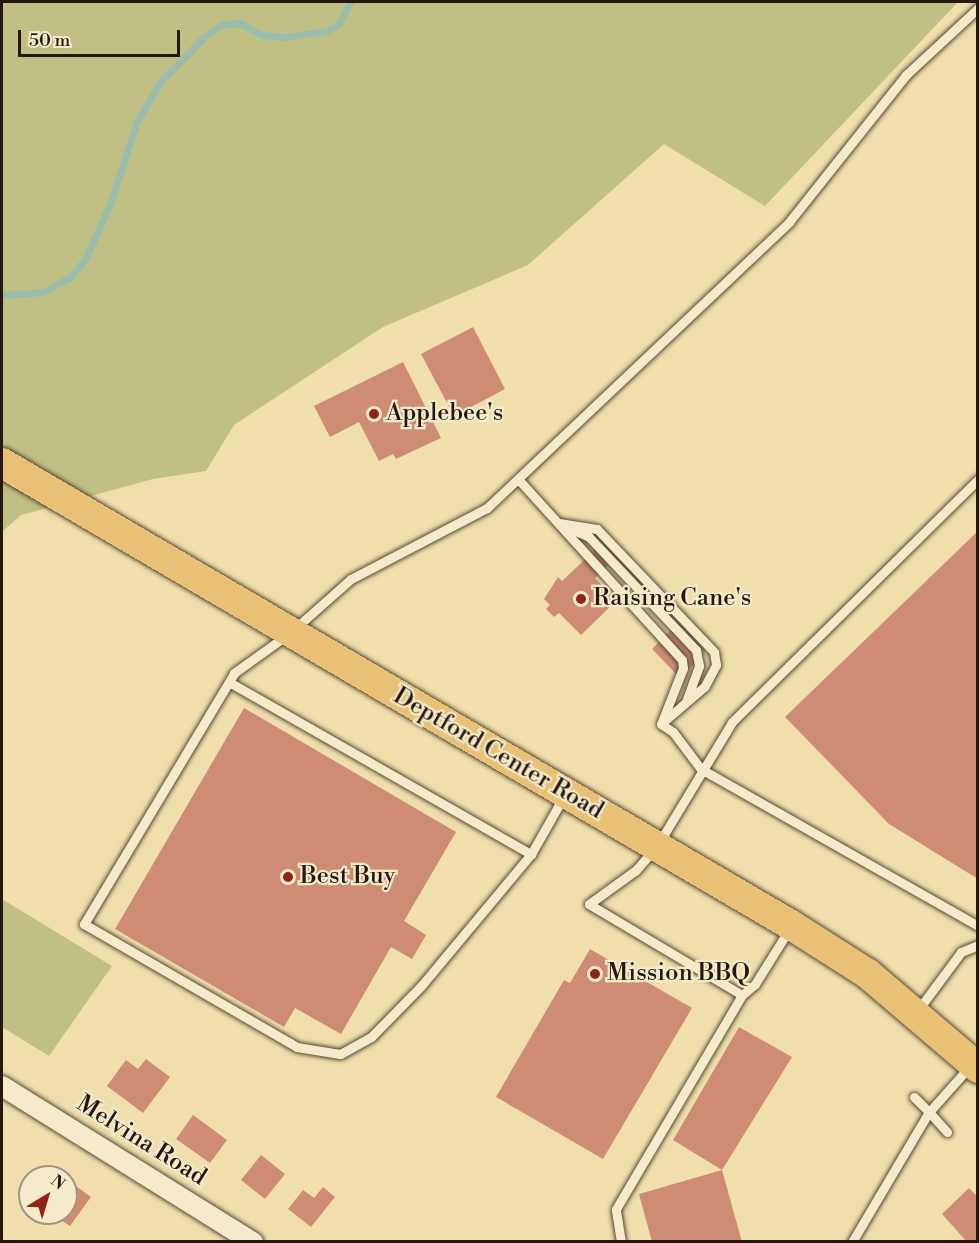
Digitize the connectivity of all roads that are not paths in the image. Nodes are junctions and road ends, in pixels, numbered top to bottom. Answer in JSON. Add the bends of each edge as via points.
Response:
{"nodes":[{"id":1,"x":978,"y":8,"type":"edge"},
{"id":2,"x":2,"y":464,"type":"edge"},
{"id":3,"x":518,"y":479,"type":"junction"},
{"id":4,"x":978,"y":480,"type":"edge"},
{"id":5,"x":559,"y":523,"type":"junction"},
{"id":6,"x":291,"y":632,"type":"junction"},
{"id":7,"x":229,"y":682,"type":"junction"},
{"id":8,"x":685,"y":704,"type":"junction"},
{"id":9,"x":661,"y":724,"type":"junction"},
{"id":10,"x":701,"y":769,"type":"junction"},
{"id":11,"x":565,"y":794,"type":"junction"},
{"id":12,"x":657,"y":846,"type":"junction"},
{"id":13,"x":531,"y":854,"type":"junction"},
{"id":14,"x":791,"y":926,"type":"junction"},
{"id":15,"x":978,"y":926,"type":"edge"},
{"id":16,"x":978,"y":945,"type":"edge"},
{"id":17,"x":742,"y":995,"type":"junction"},
{"id":18,"x":916,"y":1013,"type":"junction"},
{"id":19,"x":976,"y":1063,"type":"edge"},
{"id":20,"x":2,"y":1086,"type":"edge"},
{"id":21,"x":914,"y":1096,"type":"dead end"},
{"id":22,"x":929,"y":1112,"type":"junction"},
{"id":23,"x":947,"y":1132,"type":"dead end"},
{"id":24,"x":253,"y":1242,"type":"edge"},
{"id":25,"x":621,"y":1242,"type":"edge"},
{"id":26,"x":852,"y":1242,"type":"edge"}],
"edges":[{"from":1,"to":3,"type":"lane","via":[[906,75],[789,222]]},
{"from":2,"to":6,"type":"main road","name":"Deptford Center Road"},
{"from":3,"to":5,"type":"lane"},
{"from":3,"to":6,"type":"lane","via":[[487,508],[351,579]]},
{"from":4,"to":10,"type":"lane","via":[[732,722]]},
{"from":5,"to":8,"type":"lane","via":[[590,537],[696,650],[699,666]]},
{"from":5,"to":8,"type":"lane","via":[[597,529],[714,652],[716,665],[705,686]]},
{"from":5,"to":9,"type":"lane","via":[[578,549],[681,660],[683,668]]},
{"from":6,"to":7,"type":"lane","via":[[234,673]]},
{"from":6,"to":11,"type":"main road","name":"Deptford Center Road"},
{"from":7,"to":13,"type":"lane"},
{"from":7,"to":13,"type":"lane","via":[[84,924],[297,1047],[340,1054],[371,1037],[421,986]]},
{"from":8,"to":9,"type":"lane"},
{"from":9,"to":10,"type":"lane","via":[[673,732]]},
{"from":10,"to":12,"type":"lane"},
{"from":10,"to":15,"type":"lane"},
{"from":11,"to":12,"type":"main road","name":"Deptford Center Road"},
{"from":11,"to":13,"type":"lane"},
{"from":12,"to":14,"type":"main road","name":"Deptford Center Road"},
{"from":12,"to":17,"type":"lane","via":[[636,870],[589,904]]},
{"from":14,"to":17,"type":"lane","via":[[755,984]]},
{"from":14,"to":18,"type":"main road","name":"Deptford Center Road","via":[[868,974]]},
{"from":16,"to":18,"type":"lane","via":[[961,952]]},
{"from":17,"to":25,"type":"lane","via":[[616,1209]]},
{"from":18,"to":19,"type":"main road","name":"Deptford Center Road"},
{"from":19,"to":22,"type":"lane"},
{"from":20,"to":24,"type":"street","name":"Melvina Road"},
{"from":21,"to":22,"type":"lane"},
{"from":22,"to":23,"type":"lane"},
{"from":22,"to":26,"type":"lane"}]}
